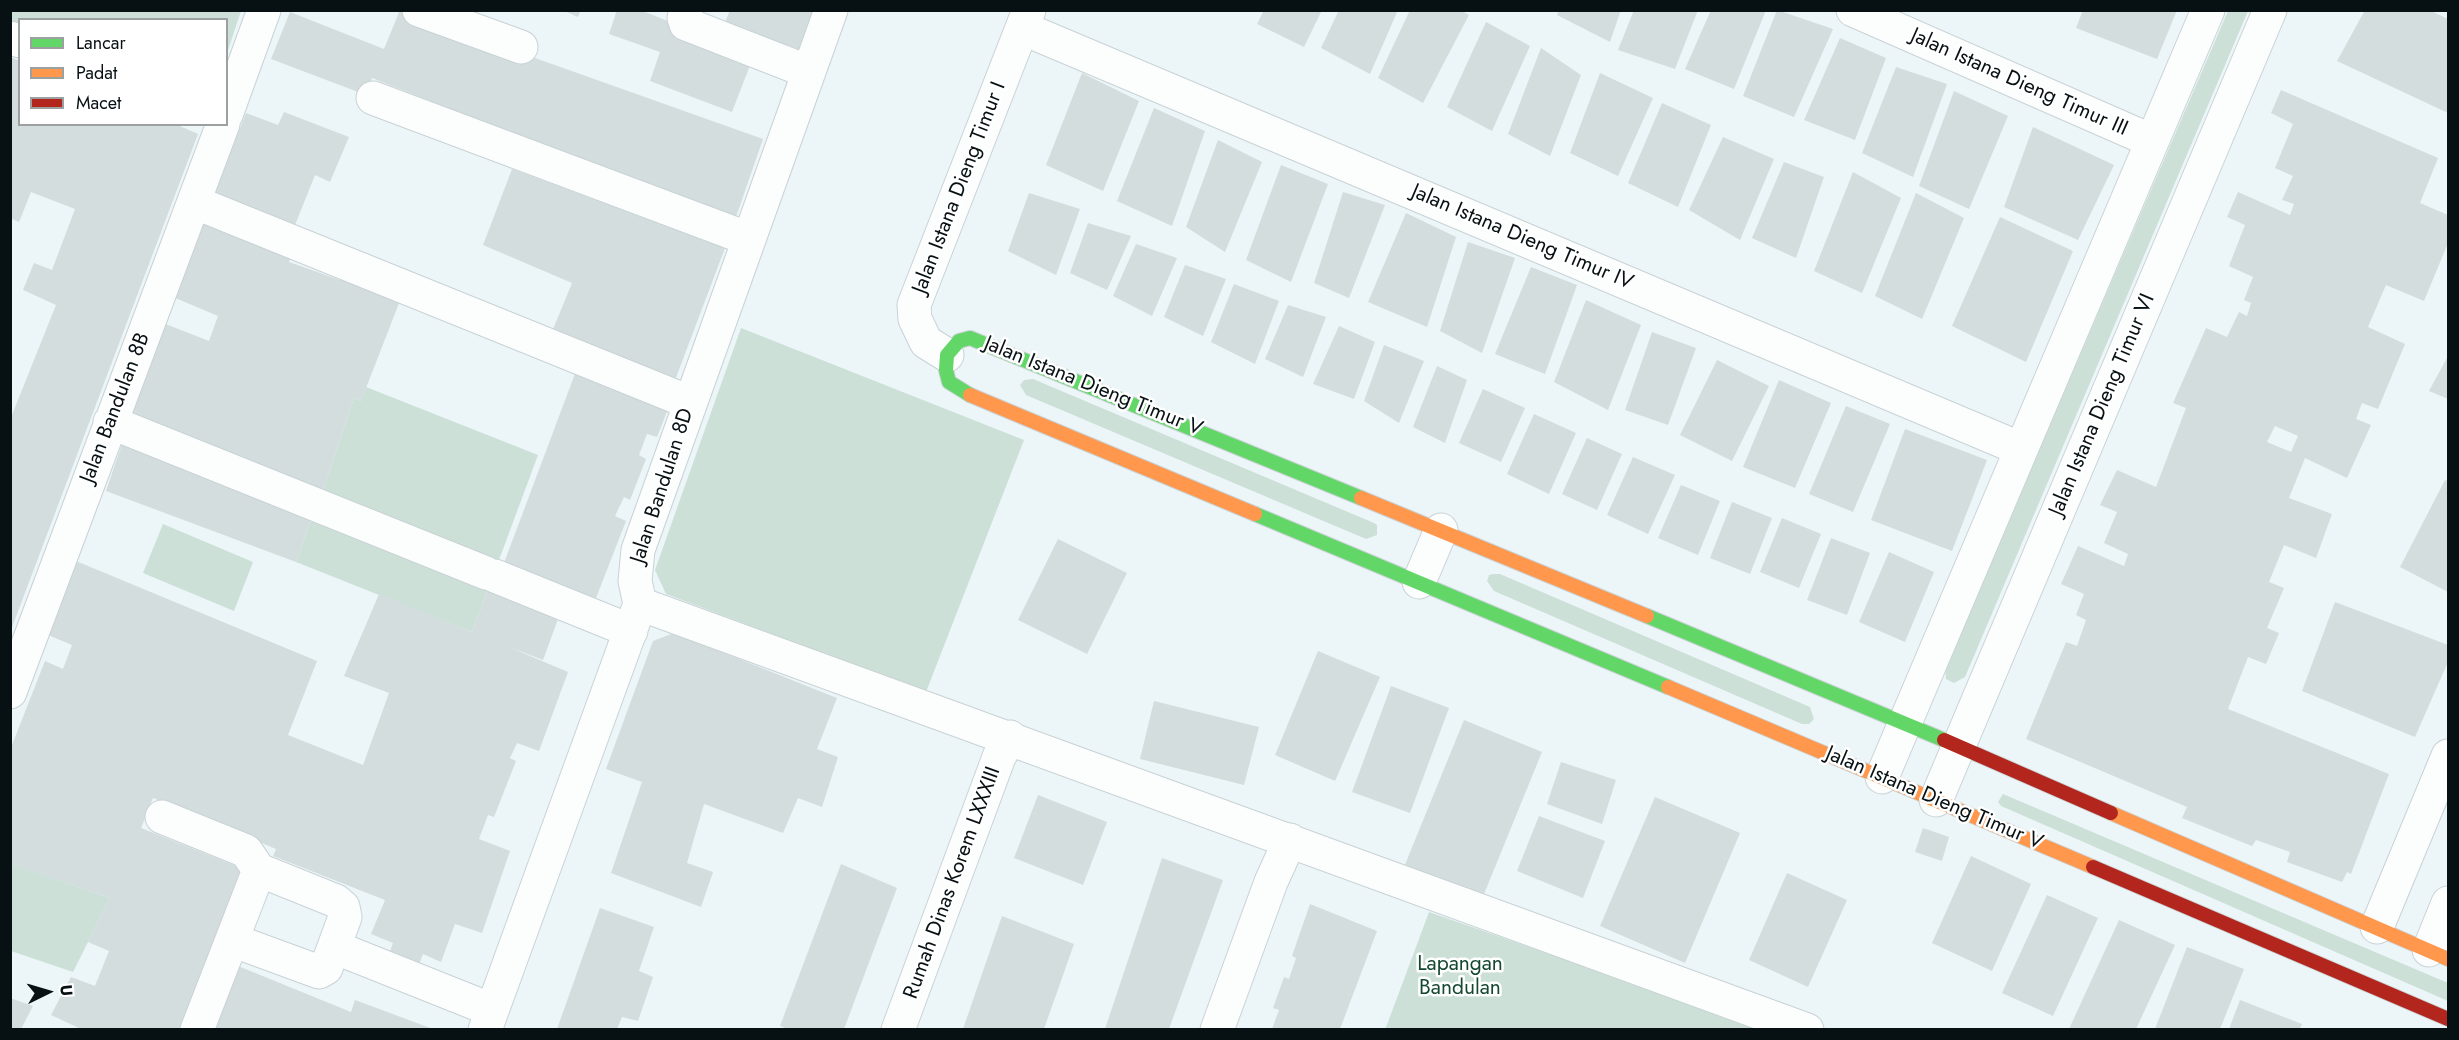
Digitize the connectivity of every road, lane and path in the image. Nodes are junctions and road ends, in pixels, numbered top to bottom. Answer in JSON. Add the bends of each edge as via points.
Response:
{"nodes":[{"id":1,"x":264,"y":10,"type":"edge"},
{"id":2,"x":418,"y":10,"type":"edge"},
{"id":3,"x":686,"y":10,"type":"edge"},
{"id":4,"x":831,"y":10,"type":"edge"},
{"id":5,"x":1853,"y":10,"type":"edge"},
{"id":6,"x":2208,"y":10,"type":"edge"},
{"id":7,"x":2271,"y":10,"type":"edge"},
{"id":8,"x":1026,"y":19,"type":"edge"},
{"id":9,"x":521,"y":47,"type":"dead end"},
{"id":10,"x":809,"y":72,"type":"junction"},
{"id":11,"x":373,"y":98,"type":"dead end"},
{"id":12,"x":228,"y":109,"type":"edge"},
{"id":13,"x":222,"y":126,"type":"edge"},
{"id":14,"x":2152,"y":141,"type":"junction"},
{"id":15,"x":194,"y":202,"type":"junction"},
{"id":16,"x":749,"y":239,"type":"junction"},
{"id":17,"x":947,"y":355,"type":"junction"},
{"id":18,"x":690,"y":402,"type":"junction"},
{"id":19,"x":110,"y":422,"type":"junction"},
{"id":20,"x":2021,"y":449,"type":"junction"},
{"id":21,"x":1441,"y":530,"type":"junction"},
{"id":22,"x":1419,"y":582,"type":"junction"},
{"id":23,"x":636,"y":618,"type":"junction"},
{"id":24,"x":10,"y":692,"type":"edge"},
{"id":25,"x":1904,"y":723,"type":"junction"},
{"id":26,"x":1010,"y":737,"type":"junction"},
{"id":27,"x":1958,"y":747,"type":"junction"},
{"id":28,"x":2448,"y":756,"type":"edge"},
{"id":29,"x":1882,"y":777,"type":"junction"},
{"id":30,"x":1935,"y":800,"type":"junction"},
{"id":31,"x":162,"y":817,"type":"dead end"},
{"id":32,"x":1290,"y":840,"type":"junction"},
{"id":33,"x":259,"y":870,"type":"junction"},
{"id":34,"x":2448,"y":903,"type":"edge"},
{"id":35,"x":2377,"y":927,"type":"junction"},
{"id":36,"x":232,"y":940,"type":"junction"},
{"id":37,"x":334,"y":947,"type":"junction"},
{"id":38,"x":2439,"y":954,"type":"edge"},
{"id":39,"x":2448,"y":1019,"type":"edge"},
{"id":40,"x":489,"y":1020,"type":"edge"},
{"id":41,"x":197,"y":1029,"type":"edge"},
{"id":42,"x":898,"y":1029,"type":"edge"},
{"id":43,"x":1217,"y":1029,"type":"edge"},
{"id":44,"x":1807,"y":1029,"type":"edge"}],
"edges":[{"from":1,"to":12,"type":"street"},
{"from":2,"to":9,"type":"street"},
{"from":3,"to":10,"type":"street","via":[[686,24]]},
{"from":4,"to":10,"type":"street","name":"Jalan Bandulan 8D"},
{"from":5,"to":14,"type":"street","name":"Jalan Istana Dieng Timur III"},
{"from":6,"to":14,"type":"street"},
{"from":7,"to":27,"type":"street","name":"Jalan Istana Dieng Timur VI"},
{"from":8,"to":17,"type":"street","name":"Jalan Istana Dieng Timur I","via":[[914,305],[915,319],[926,342]]},
{"from":8,"to":20,"type":"street","name":"Jalan Istana Dieng Timur IV"},
{"from":10,"to":16,"type":"street","name":"Jalan Bandulan 8D"},
{"from":11,"to":16,"type":"street"},
{"from":13,"to":15,"type":"street","name":"Jalan Bandulan 8B"},
{"from":14,"to":20,"type":"street"},
{"from":15,"to":18,"type":"street"},
{"from":15,"to":19,"type":"street","name":"Jalan Bandulan 8B"},
{"from":16,"to":18,"type":"street","name":"Jalan Bandulan 8D"},
{"from":17,"to":21,"type":"street","name":"Jalan Istana Dieng Timur V","via":[[959,341],[982,341]]},
{"from":17,"to":22,"type":"street","name":"Jalan Istana Dieng Timur V","via":[[950,382],[961,391]]},
{"from":18,"to":23,"type":"street","name":"Jalan Bandulan 8D","via":[[638,550]]},
{"from":19,"to":23,"type":"street","via":[[491,575]]},
{"from":19,"to":24,"type":"street","name":"Jalan Bandulan 8B"},
{"from":20,"to":25,"type":"street"},
{"from":21,"to":22,"type":"street"},
{"from":21,"to":25,"type":"street","name":"Jalan Istana Dieng Timur V"},
{"from":22,"to":29,"type":"street","name":"Jalan Istana Dieng Timur V"},
{"from":23,"to":26,"type":"street"},
{"from":23,"to":40,"type":"street","name":"Jalan Bandulan 8D"},
{"from":25,"to":27,"type":"street","name":"Jalan Istana Dieng Timur V"},
{"from":25,"to":29,"type":"street"},
{"from":26,"to":32,"type":"street"},
{"from":26,"to":42,"type":"street","name":"Rumah Dinas Korem LXXXIII","via":[[999,757]]},
{"from":27,"to":30,"type":"street","name":"Jalan Istana Dieng Timur VI"},
{"from":27,"to":35,"type":"street","name":"Jalan Istana Dieng Timur V"},
{"from":28,"to":35,"type":"street"},
{"from":29,"to":30,"type":"street","name":"Jalan Istana Dieng Timur V"},
{"from":30,"to":39,"type":"street","name":"Jalan Istana Dieng Timur V"},
{"from":31,"to":33,"type":"street","via":[[246,851]]},
{"from":32,"to":43,"type":"street"},
{"from":32,"to":44,"type":"street"},
{"from":33,"to":36,"type":"street"},
{"from":33,"to":37,"type":"street","via":[[343,907],[345,917]]},
{"from":34,"to":38,"type":"street"},
{"from":35,"to":38,"type":"street","name":"Jalan Istana Dieng Timur V"},
{"from":36,"to":37,"type":"street","via":[[319,972],[326,968]]},
{"from":36,"to":41,"type":"street"},
{"from":37,"to":40,"type":"street"}]}
